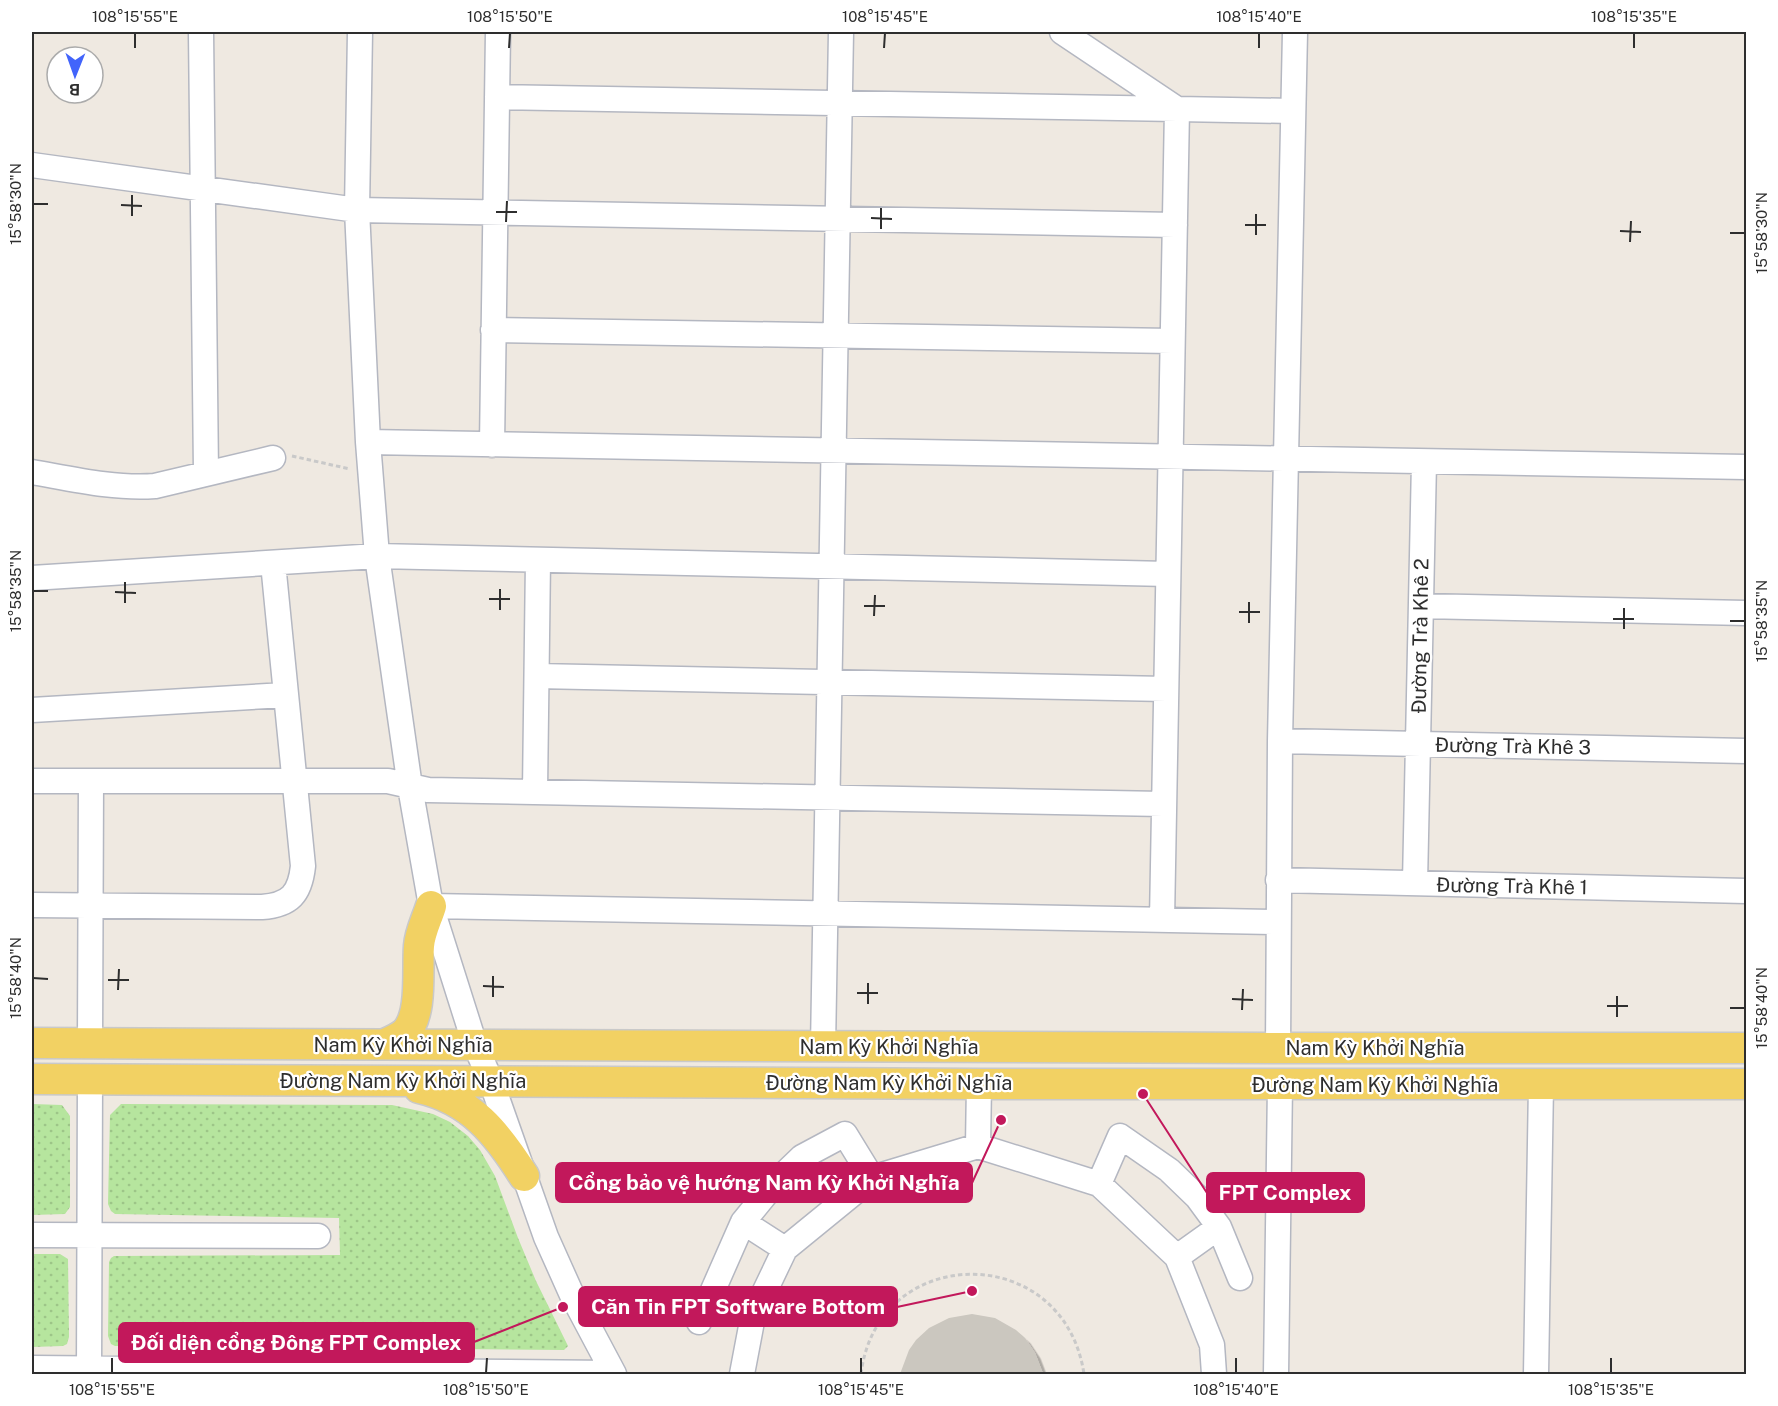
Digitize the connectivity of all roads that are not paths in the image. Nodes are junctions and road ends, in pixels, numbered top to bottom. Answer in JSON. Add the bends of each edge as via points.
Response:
{"nodes":[{"id":1,"x":201,"y":32,"type":"edge"},
{"id":2,"x":360,"y":32,"type":"edge"},
{"id":3,"x":498,"y":32,"type":"edge"},
{"id":4,"x":841,"y":32,"type":"edge"},
{"id":5,"x":1062,"y":32,"type":"edge"},
{"id":6,"x":1295,"y":32,"type":"edge"},
{"id":7,"x":497,"y":97,"type":"junction"},
{"id":8,"x":839,"y":104,"type":"junction"},
{"id":9,"x":1177,"y":109,"type":"junction"},
{"id":10,"x":1293,"y":111,"type":"junction"},
{"id":11,"x":32,"y":165,"type":"edge"},
{"id":12,"x":203,"y":188,"type":"junction"},
{"id":13,"x":357,"y":210,"type":"junction"},
{"id":14,"x":494,"y":213,"type":"junction"},
{"id":15,"x":837,"y":220,"type":"junction"},
{"id":16,"x":1174,"y":225,"type":"junction"},
{"id":17,"x":494,"y":330,"type":"junction"},
{"id":18,"x":836,"y":336,"type":"junction"},
{"id":19,"x":1172,"y":342,"type":"junction"},
{"id":20,"x":368,"y":442,"type":"junction"},
{"id":21,"x":492,"y":445,"type":"junction"},
{"id":22,"x":833,"y":452,"type":"junction"},
{"id":23,"x":273,"y":458,"type":"road end"},
{"id":24,"x":1171,"y":458,"type":"junction"},
{"id":25,"x":1286,"y":459,"type":"junction"},
{"id":26,"x":1424,"y":462,"type":"junction"},
{"id":27,"x":1746,"y":467,"type":"edge"},
{"id":28,"x":32,"y":472,"type":"edge"},
{"id":29,"x":206,"y":473,"type":"junction"},
{"id":30,"x":377,"y":556,"type":"junction"},
{"id":31,"x":538,"y":560,"type":"junction"},
{"id":32,"x":273,"y":563,"type":"junction"},
{"id":33,"x":831,"y":567,"type":"junction"},
{"id":34,"x":1168,"y":574,"type":"junction"},
{"id":35,"x":32,"y":578,"type":"edge"},
{"id":36,"x":1421,"y":606,"type":"junction"},
{"id":37,"x":1746,"y":613,"type":"edge"},
{"id":38,"x":537,"y":676,"type":"junction"},
{"id":39,"x":830,"y":682,"type":"junction"},
{"id":40,"x":1166,"y":689,"type":"junction"},
{"id":41,"x":285,"y":694,"type":"junction"},
{"id":42,"x":32,"y":710,"type":"edge"},
{"id":43,"x":1280,"y":741,"type":"junction"},
{"id":44,"x":1418,"y":744,"type":"junction"},
{"id":45,"x":1746,"y":751,"type":"edge"},
{"id":46,"x":32,"y":781,"type":"edge"},
{"id":47,"x":91,"y":781,"type":"junction"},
{"id":48,"x":294,"y":781,"type":"junction"},
{"id":49,"x":410,"y":786,"type":"junction"},
{"id":50,"x":535,"y":792,"type":"junction"},
{"id":51,"x":827,"y":799,"type":"junction"},
{"id":52,"x":1163,"y":804,"type":"junction"},
{"id":53,"x":1278,"y":880,"type":"junction"},
{"id":54,"x":1414,"y":883,"type":"junction"},
{"id":55,"x":1746,"y":891,"type":"edge"},
{"id":56,"x":32,"y":905,"type":"edge"},
{"id":57,"x":90,"y":905,"type":"junction"},
{"id":58,"x":431,"y":906,"type":"junction"},
{"id":59,"x":824,"y":913,"type":"junction"},
{"id":60,"x":1162,"y":920,"type":"junction"},
{"id":61,"x":1278,"y":922,"type":"junction"},
{"id":62,"x":32,"y":1043,"type":"edge"},
{"id":63,"x":90,"y":1043,"type":"junction"},
{"id":64,"x":385,"y":1044,"type":"junction"},
{"id":65,"x":474,"y":1045,"type":"junction"},
{"id":66,"x":823,"y":1047,"type":"junction"},
{"id":67,"x":1278,"y":1048,"type":"junction"},
{"id":68,"x":1746,"y":1048,"type":"edge"},
{"id":69,"x":32,"y":1079,"type":"edge"},
{"id":70,"x":90,"y":1079,"type":"junction"},
{"id":71,"x":390,"y":1081,"type":"junction"},
{"id":72,"x":491,"y":1081,"type":"junction"},
{"id":73,"x":979,"y":1084,"type":"junction"},
{"id":74,"x":1280,"y":1084,"type":"junction"},
{"id":75,"x":1746,"y":1084,"type":"edge"},
{"id":76,"x":1541,"y":1085,"type":"junction"},
{"id":77,"x":978,"y":1146,"type":"junction"},
{"id":78,"x":524,"y":1176,"type":"junction"},
{"id":79,"x":872,"y":1178,"type":"junction"},
{"id":80,"x":1099,"y":1184,"type":"junction"},
{"id":81,"x":743,"y":1222,"type":"junction"},
{"id":82,"x":1219,"y":1227,"type":"junction"},
{"id":83,"x":32,"y":1235,"type":"edge"},
{"id":84,"x":90,"y":1235,"type":"junction"},
{"id":85,"x":318,"y":1236,"type":"dead end"},
{"id":86,"x":785,"y":1249,"type":"junction"},
{"id":87,"x":1177,"y":1257,"type":"junction"},
{"id":88,"x":1240,"y":1278,"type":"dead end"},
{"id":89,"x":699,"y":1322,"type":"dead end"},
{"id":90,"x":32,"y":1368,"type":"edge"},
{"id":91,"x":89,"y":1371,"type":"edge"},
{"id":92,"x":358,"y":1372,"type":"edge"},
{"id":93,"x":613,"y":1373,"type":"edge"},
{"id":94,"x":742,"y":1374,"type":"edge"},
{"id":95,"x":1214,"y":1374,"type":"edge"},
{"id":96,"x":1276,"y":1374,"type":"edge"},
{"id":97,"x":1536,"y":1374,"type":"edge"}],
"edges":[{"from":1,"to":12,"type":"street"},
{"from":2,"to":13,"type":"street"},
{"from":3,"to":7,"type":"street"},
{"from":4,"to":8,"type":"street"},
{"from":5,"to":9,"type":"street"},
{"from":6,"to":10,"type":"street"},
{"from":7,"to":8,"type":"street"},
{"from":7,"to":14,"type":"street"},
{"from":8,"to":9,"type":"street"},
{"from":8,"to":15,"type":"street"},
{"from":9,"to":10,"type":"street"},
{"from":9,"to":16,"type":"street"},
{"from":10,"to":25,"type":"street"},
{"from":11,"to":12,"type":"street"},
{"from":12,"to":13,"type":"street"},
{"from":12,"to":29,"type":"street"},
{"from":13,"to":14,"type":"street"},
{"from":13,"to":20,"type":"street"},
{"from":14,"to":15,"type":"street"},
{"from":14,"to":17,"type":"street"},
{"from":15,"to":16,"type":"street"},
{"from":15,"to":18,"type":"street"},
{"from":16,"to":19,"type":"street"},
{"from":17,"to":18,"type":"street"},
{"from":17,"to":21,"type":"street"},
{"from":18,"to":19,"type":"street"},
{"from":18,"to":22,"type":"street"},
{"from":19,"to":24,"type":"street"},
{"from":20,"to":21,"type":"street"},
{"from":20,"to":30,"type":"street"},
{"from":21,"to":22,"type":"street"},
{"from":22,"to":24,"type":"street"},
{"from":22,"to":33,"type":"street"},
{"from":23,"to":29,"type":"street"},
{"from":24,"to":25,"type":"street"},
{"from":24,"to":34,"type":"street"},
{"from":25,"to":26,"type":"street"},
{"from":25,"to":43,"type":"street"},
{"from":26,"to":27,"type":"street"},
{"from":26,"to":36,"type":"street","name":"Đường Trà Khê 2"},
{"from":28,"to":29,"type":"street","via":[[139,487]]},
{"from":30,"to":31,"type":"street"},
{"from":30,"to":32,"type":"street"},
{"from":30,"to":49,"type":"street"},
{"from":31,"to":33,"type":"street"},
{"from":31,"to":38,"type":"street"},
{"from":32,"to":35,"type":"street"},
{"from":32,"to":41,"type":"street"},
{"from":33,"to":34,"type":"street"},
{"from":33,"to":39,"type":"street"},
{"from":34,"to":40,"type":"street"},
{"from":36,"to":37,"type":"street"},
{"from":36,"to":44,"type":"street","name":"Đường Trà Khê 2"},
{"from":38,"to":39,"type":"street"},
{"from":38,"to":50,"type":"street"},
{"from":39,"to":40,"type":"street"},
{"from":39,"to":51,"type":"street"},
{"from":40,"to":52,"type":"street"},
{"from":41,"to":42,"type":"street"},
{"from":41,"to":48,"type":"street"},
{"from":43,"to":44,"type":"street","name":"Đường Trà Khê 3"},
{"from":43,"to":53,"type":"street"},
{"from":44,"to":45,"type":"street","name":"Đường Trà Khê 3"},
{"from":44,"to":54,"type":"street","name":"Đường Trà Khê 2"},
{"from":46,"to":47,"type":"street"},
{"from":47,"to":48,"type":"street"},
{"from":47,"to":57,"type":"street"},
{"from":48,"to":49,"type":"street","via":[[388,781]]},
{"from":48,"to":57,"type":"street","via":[[303,866],[302,880],[288,900],[262,907]]},
{"from":49,"to":50,"type":"street","via":[[428,790]]},
{"from":49,"to":58,"type":"street"},
{"from":50,"to":51,"type":"street"},
{"from":51,"to":52,"type":"street"},
{"from":51,"to":59,"type":"street"},
{"from":52,"to":60,"type":"street"},
{"from":53,"to":54,"type":"street","name":"Đường Trà Khê 1"},
{"from":53,"to":61,"type":"street"},
{"from":54,"to":55,"type":"street","name":"Đường Trà Khê 1"},
{"from":56,"to":57,"type":"street"},
{"from":57,"to":63,"type":"street"},
{"from":58,"to":59,"type":"street"},
{"from":58,"to":64,"type":"main road","via":[[420,940],[416,1010],[406,1032]]},
{"from":58,"to":65,"type":"street"},
{"from":59,"to":60,"type":"street"},
{"from":59,"to":66,"type":"street"},
{"from":60,"to":61,"type":"street"},
{"from":61,"to":67,"type":"street"},
{"from":62,"to":63,"type":"main road","name":"Nam Kỳ Khởi Nghĩa"},
{"from":63,"to":64,"type":"main road","name":"Nam Kỳ Khởi Nghĩa"},
{"from":64,"to":65,"type":"main road","name":"Nam Kỳ Khởi Nghĩa"},
{"from":65,"to":66,"type":"main road","name":"Nam Kỳ Khởi Nghĩa"},
{"from":65,"to":72,"type":"street"},
{"from":66,"to":67,"type":"main road","name":"Nam Kỳ Khởi Nghĩa"},
{"from":67,"to":68,"type":"main road","name":"Nam Kỳ Khởi Nghĩa"},
{"from":69,"to":70,"type":"main road","name":"Đường Nam Kỳ Khởi Nghĩa"},
{"from":70,"to":71,"type":"main road","name":"Đường Nam Kỳ Khởi Nghĩa"},
{"from":70,"to":84,"type":"street"},
{"from":71,"to":72,"type":"main road","name":"Đường Nam Kỳ Khởi Nghĩa"},
{"from":71,"to":78,"type":"main road","via":[[441,1095],[471,1112],[506,1147]]},
{"from":72,"to":73,"type":"main road","name":"Đường Nam Kỳ Khởi Nghĩa"},
{"from":72,"to":78,"type":"street"},
{"from":73,"to":74,"type":"main road","name":"Đường Nam Kỳ Khởi Nghĩa"},
{"from":73,"to":77,"type":"street"},
{"from":74,"to":76,"type":"main road","name":"Đường Nam Kỳ Khởi Nghĩa"},
{"from":74,"to":96,"type":"street"},
{"from":75,"to":76,"type":"main road","name":"Đường Nam Kỳ Khởi Nghĩa"},
{"from":76,"to":97,"type":"street"},
{"from":77,"to":79,"type":"street"},
{"from":77,"to":80,"type":"street"},
{"from":78,"to":93,"type":"street","via":[[558,1267]]},
{"from":79,"to":81,"type":"street","via":[[845,1134],[802,1157]]},
{"from":79,"to":86,"type":"street"},
{"from":80,"to":82,"type":"street","via":[[1120,1136],[1168,1170],[1197,1197]]},
{"from":80,"to":87,"type":"street"},
{"from":81,"to":86,"type":"street"},
{"from":81,"to":89,"type":"street"},
{"from":82,"to":87,"type":"street"},
{"from":82,"to":88,"type":"street"},
{"from":83,"to":84,"type":"street"},
{"from":84,"to":85,"type":"street"},
{"from":84,"to":91,"type":"street"},
{"from":86,"to":94,"type":"street","via":[[753,1316]]},
{"from":87,"to":95,"type":"street","via":[[1212,1345]]},
{"from":90,"to":91,"type":"street"},
{"from":91,"to":92,"type":"street"},
{"from":92,"to":93,"type":"street"}]}
